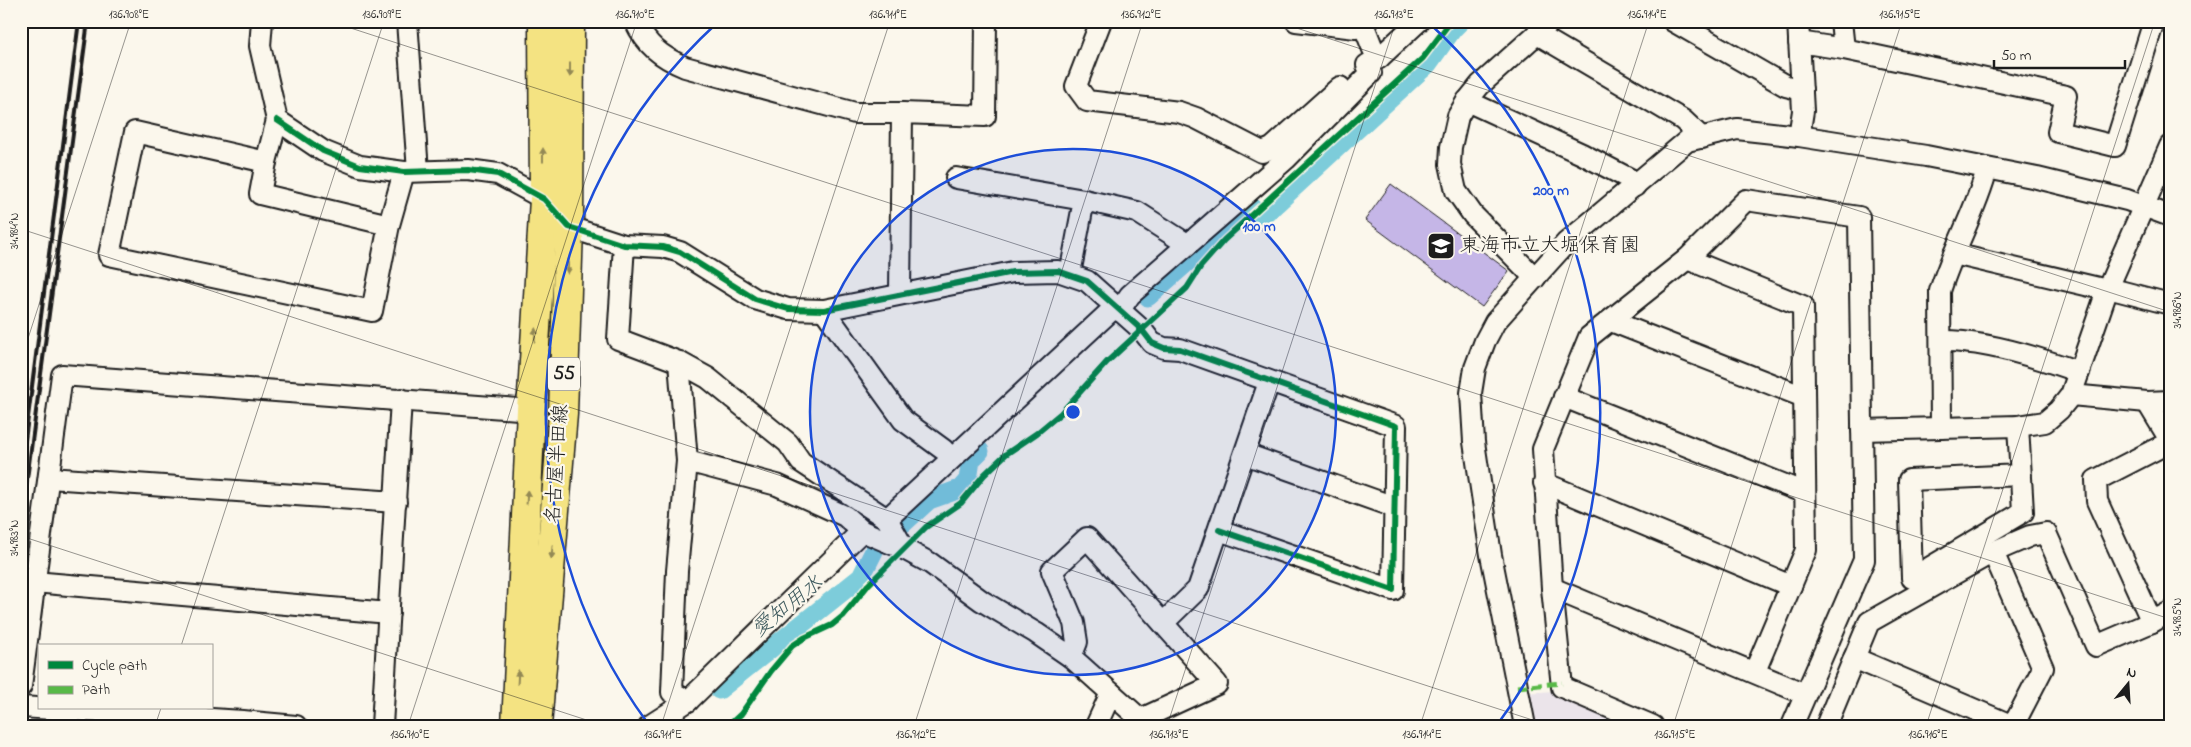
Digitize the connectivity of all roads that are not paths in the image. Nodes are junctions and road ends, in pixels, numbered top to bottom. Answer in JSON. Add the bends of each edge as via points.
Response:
{"nodes":[{"id":1,"x":262,"y":21,"type":"edge"},
{"id":2,"x":407,"y":21,"type":"edge"},
{"id":3,"x":543,"y":21,"type":"edge"},
{"id":4,"x":570,"y":21,"type":"edge"},
{"id":5,"x":635,"y":21,"type":"edge"},
{"id":6,"x":986,"y":21,"type":"edge"},
{"id":7,"x":1101,"y":21,"type":"edge"},
{"id":8,"x":1296,"y":21,"type":"edge"},
{"id":9,"x":1419,"y":21,"type":"edge"},
{"id":10,"x":1673,"y":21,"type":"edge"},
{"id":11,"x":1798,"y":21,"type":"edge"},
{"id":12,"x":1841,"y":21,"type":"edge"},
{"id":13,"x":2153,"y":22,"type":"edge"},
{"id":14,"x":1362,"y":23,"type":"edge"},
{"id":15,"x":1544,"y":28,"type":"edge"},
{"id":16,"x":1799,"y":42,"type":"junction"},
{"id":17,"x":1844,"y":49,"type":"junction"},
{"id":18,"x":1373,"y":62,"type":"junction"},
{"id":19,"x":1802,"y":90,"type":"junction"},
{"id":20,"x":1467,"y":101,"type":"junction"},
{"id":21,"x":902,"y":113,"type":"junction"},
{"id":22,"x":276,"y":120,"type":"junction"},
{"id":23,"x":1799,"y":136,"type":"junction"},
{"id":24,"x":1702,"y":138,"type":"junction"},
{"id":25,"x":2170,"y":146,"type":"edge"},
{"id":26,"x":266,"y":162,"type":"junction"},
{"id":27,"x":1986,"y":169,"type":"junction"},
{"id":28,"x":411,"y":171,"type":"junction"},
{"id":29,"x":956,"y":178,"type":"dead end"},
{"id":30,"x":1635,"y":186,"type":"junction"},
{"id":31,"x":544,"y":199,"type":"junction"},
{"id":32,"x":1084,"y":200,"type":"junction"},
{"id":33,"x":2143,"y":206,"type":"junction"},
{"id":34,"x":2170,"y":216,"type":"edge"},
{"id":35,"x":389,"y":225,"type":"junction"},
{"id":36,"x":570,"y":227,"type":"junction"},
{"id":37,"x":1187,"y":244,"type":"junction"},
{"id":38,"x":624,"y":245,"type":"junction"},
{"id":39,"x":1954,"y":254,"type":"junction"},
{"id":40,"x":1687,"y":259,"type":"junction"},
{"id":41,"x":1070,"y":274,"type":"junction"},
{"id":42,"x":1535,"y":278,"type":"junction"},
{"id":43,"x":2108,"y":289,"type":"junction"},
{"id":44,"x":900,"y":294,"type":"junction"},
{"id":45,"x":2170,"y":304,"type":"edge"},
{"id":46,"x":1117,"y":309,"type":"junction"},
{"id":47,"x":824,"y":310,"type":"junction"},
{"id":48,"x":1611,"y":321,"type":"junction"},
{"id":49,"x":1941,"y":342,"type":"junction"},
{"id":50,"x":679,"y":362,"type":"junction"},
{"id":51,"x":2079,"y":372,"type":"junction"},
{"id":52,"x":1269,"y":382,"type":"junction"},
{"id":53,"x":2071,"y":394,"type":"junction"},
{"id":54,"x":1804,"y":396,"type":"junction"},
{"id":55,"x":1564,"y":397,"type":"junction"},
{"id":56,"x":401,"y":399,"type":"junction"},
{"id":57,"x":2170,"y":401,"type":"edge"},
{"id":58,"x":2147,"y":402,"type":"junction"},
{"id":59,"x":531,"y":410,"type":"junction"},
{"id":60,"x":2018,"y":426,"type":"junction"},
{"id":61,"x":1942,"y":428,"type":"junction"},
{"id":62,"x":1862,"y":430,"type":"junction"},
{"id":63,"x":2170,"y":441,"type":"edge"},
{"id":64,"x":944,"y":450,"type":"dead end"},
{"id":65,"x":1244,"y":454,"type":"junction"},
{"id":66,"x":687,"y":461,"type":"junction"},
{"id":67,"x":2021,"y":475,"type":"junction"},
{"id":68,"x":49,"y":478,"type":"junction"},
{"id":69,"x":1544,"y":483,"type":"junction"},
{"id":70,"x":1805,"y":493,"type":"junction"},
{"id":71,"x":396,"y":502,"type":"junction"},
{"id":72,"x":1394,"y":507,"type":"junction"},
{"id":73,"x":887,"y":520,"type":"junction"},
{"id":74,"x":1218,"y":530,"type":"junction"},
{"id":75,"x":862,"y":531,"type":"junction"},
{"id":76,"x":904,"y":549,"type":"junction"},
{"id":77,"x":1992,"y":552,"type":"junction"},
{"id":78,"x":34,"y":582,"type":"junction"},
{"id":79,"x":1791,"y":586,"type":"junction"},
{"id":80,"x":1552,"y":588,"type":"junction"},
{"id":81,"x":2170,"y":612,"type":"edge"},
{"id":82,"x":389,"y":613,"type":"junction"},
{"id":83,"x":2152,"y":622,"type":"junction"},
{"id":84,"x":1163,"y":623,"type":"junction"},
{"id":85,"x":1071,"y":657,"type":"junction"},
{"id":86,"x":1854,"y":658,"type":"junction"},
{"id":87,"x":1755,"y":671,"type":"junction"},
{"id":88,"x":21,"y":686,"type":"edge"},
{"id":89,"x":1111,"y":693,"type":"junction"},
{"id":90,"x":1806,"y":694,"type":"junction"},
{"id":91,"x":688,"y":701,"type":"junction"},
{"id":92,"x":21,"y":707,"type":"edge"},
{"id":93,"x":38,"y":708,"type":"edge"},
{"id":94,"x":63,"y":710,"type":"edge"},
{"id":95,"x":1144,"y":722,"type":"edge"},
{"id":96,"x":243,"y":723,"type":"edge"},
{"id":97,"x":296,"y":726,"type":"edge"},
{"id":98,"x":382,"y":726,"type":"edge"},
{"id":99,"x":516,"y":726,"type":"edge"},
{"id":100,"x":537,"y":726,"type":"edge"},
{"id":101,"x":649,"y":726,"type":"edge"},
{"id":102,"x":1096,"y":726,"type":"edge"},
{"id":103,"x":1525,"y":726,"type":"edge"},
{"id":104,"x":1653,"y":726,"type":"edge"},
{"id":105,"x":1792,"y":726,"type":"edge"},
{"id":106,"x":1826,"y":726,"type":"edge"},
{"id":107,"x":2013,"y":726,"type":"edge"}],
"edges":[{"from":1,"to":22,"type":"street","via":[[260,46]]},
{"from":2,"to":28,"type":"street"},
{"from":31,"to":3,"type":"main road","name":"名古屋半田線","number":"55","one_way":true},
{"from":4,"to":36,"type":"main road","name":"名古屋半田線","number":"55","one_way":true},
{"from":5,"to":21,"type":"street","via":[[656,52],[685,67],[845,111]]},
{"from":6,"to":21,"type":"street","via":[[986,116]]},
{"from":7,"to":18,"type":"street","via":[[1076,86],[1087,101],[1179,112],[1262,152],[1272,148]]},
{"from":8,"to":14,"type":"street","via":[[1356,28]]},
{"from":9,"to":18,"type":"street"},
{"from":10,"to":19,"type":"street","via":[[1786,86]]},
{"from":11,"to":16,"type":"street"},
{"from":12,"to":17,"type":"street"},
{"from":13,"to":17,"type":"street","via":[[2115,146],[2058,132],[2066,96]]},
{"from":14,"to":18,"type":"street"},
{"from":15,"to":20,"type":"street","via":[[1480,85]]},
{"from":15,"to":24,"type":"street","via":[[1683,120]]},
{"from":16,"to":17,"type":"street"},
{"from":16,"to":19,"type":"street"},
{"from":18,"to":37,"type":"street","via":[[1372,73],[1286,159]]},
{"from":19,"to":23,"type":"street"},
{"from":20,"to":30,"type":"street","via":[[1582,154],[1630,179]]},
{"from":20,"to":42,"type":"street","via":[[1458,116],[1451,146],[1450,164],[1456,191],[1473,215]]},
{"from":21,"to":44,"type":"street"},
{"from":22,"to":26,"type":"street"},
{"from":22,"to":28,"type":"street","via":[[323,152],[351,163]]},
{"from":23,"to":24,"type":"street","via":[[1737,129]]},
{"from":23,"to":27,"type":"street"},
{"from":24,"to":30,"type":"street","via":[[1687,141]]},
{"from":25,"to":33,"type":"street"},
{"from":26,"to":35,"type":"street","via":[[260,194]]},
{"from":26,"to":35,"type":"street","via":[[135,132],[109,255],[372,311]]},
{"from":27,"to":33,"type":"street","via":[[2101,193]]},
{"from":27,"to":39,"type":"street","via":[[1981,190]]},
{"from":28,"to":31,"type":"street","via":[[468,170],[498,174]]},
{"from":28,"to":35,"type":"street"},
{"from":29,"to":32,"type":"street"},
{"from":30,"to":42,"type":"street","via":[[1566,243]]},
{"from":31,"to":36,"type":"street"},
{"from":59,"to":31,"type":"main road","name":"名古屋半田線","number":"55","one_way":true},
{"from":32,"to":37,"type":"street","via":[[1137,212]]},
{"from":32,"to":41,"type":"street"},
{"from":33,"to":34,"type":"street"},
{"from":33,"to":43,"type":"street"},
{"from":36,"to":38,"type":"street"},
{"from":36,"to":100,"type":"main road","name":"名古屋半田線","number":"55","one_way":true,"via":[[563,414]]},
{"from":37,"to":46,"type":"street"},
{"from":38,"to":47,"type":"street","via":[[663,247],[680,252],[772,306],[788,310]]},
{"from":38,"to":50,"type":"street","via":[[618,339]]},
{"from":39,"to":43,"type":"street"},
{"from":39,"to":49,"type":"street","via":[[1940,291]]},
{"from":40,"to":48,"type":"street"},
{"from":40,"to":54,"type":"street","via":[[1803,306]]},
{"from":40,"to":62,"type":"street","via":[[1746,200],[1859,217]]},
{"from":41,"to":44,"type":"street","via":[[1044,270],[1013,272]]},
{"from":41,"to":46,"type":"street","via":[[1087,281]]},
{"from":42,"to":103,"type":"street","via":[[1495,322],[1475,368],[1472,393],[1474,442],[1491,555]]},
{"from":43,"to":45,"type":"street"},
{"from":43,"to":51,"type":"street"},
{"from":44,"to":47,"type":"street"},
{"from":46,"to":52,"type":"street","via":[[1152,343],[1180,349]]},
{"from":46,"to":73,"type":"street"},
{"from":47,"to":64,"type":"street","via":[[903,420]]},
{"from":48,"to":54,"type":"street"},
{"from":48,"to":55,"type":"street","via":[[1590,337]]},
{"from":49,"to":51,"type":"street","via":[[1962,340],[2052,362]]},
{"from":49,"to":61,"type":"street"},
{"from":50,"to":66,"type":"street"},
{"from":50,"to":73,"type":"street","via":[[708,378],[788,443],[801,462]]},
{"from":51,"to":53,"type":"street"},
{"from":52,"to":65,"type":"street"},
{"from":52,"to":72,"type":"street","via":[[1396,426]]},
{"from":53,"to":58,"type":"street"},
{"from":53,"to":60,"type":"street","via":[[2060,410],[2045,422]]},
{"from":54,"to":70,"type":"street"},
{"from":55,"to":69,"type":"street","via":[[1544,449]]},
{"from":55,"to":70,"type":"street"},
{"from":56,"to":59,"type":"street"},
{"from":56,"to":68,"type":"street","via":[[62,375]]},
{"from":56,"to":71,"type":"street"},
{"from":57,"to":58,"type":"street"},
{"from":58,"to":63,"type":"street"},
{"from":99,"to":59,"type":"main road","name":"名古屋半田線","number":"55","one_way":true},
{"from":60,"to":61,"type":"street"},
{"from":60,"to":67,"type":"street"},
{"from":61,"to":62,"type":"street"},
{"from":62,"to":90,"type":"street","via":[[1864,560]]},
{"from":63,"to":83,"type":"street","via":[[2096,480],[2097,501]]},
{"from":65,"to":72,"type":"street"},
{"from":65,"to":74,"type":"street"},
{"from":66,"to":75,"type":"street","via":[[777,485],[845,516]]},
{"from":66,"to":91,"type":"street","via":[[677,571],[672,692]]},
{"from":67,"to":67,"type":"street","via":[[2023,512],[1912,578],[1909,480]]},
{"from":68,"to":71,"type":"street"},
{"from":68,"to":78,"type":"street"},
{"from":69,"to":79,"type":"street"},
{"from":69,"to":80,"type":"street"},
{"from":70,"to":79,"type":"street","via":[[1806,550]]},
{"from":71,"to":82,"type":"street"},
{"from":72,"to":74,"type":"street","via":[[1393,590]]},
{"from":73,"to":76,"type":"street"},
{"from":74,"to":84,"type":"street","via":[[1198,590]]},
{"from":75,"to":76,"type":"street"},
{"from":75,"to":91,"type":"street"},
{"from":76,"to":85,"type":"street"},
{"from":77,"to":83,"type":"street","via":[[2046,533],[2096,646]]},
{"from":77,"to":86,"type":"street","via":[[1869,622]]},
{"from":77,"to":107,"type":"street","via":[[2043,668]]},
{"from":78,"to":82,"type":"street"},
{"from":78,"to":88,"type":"street"},
{"from":79,"to":87,"type":"street"},
{"from":80,"to":87,"type":"street"},
{"from":80,"to":104,"type":"street","via":[[1562,687]]},
{"from":81,"to":83,"type":"street"},
{"from":82,"to":98,"type":"street"},
{"from":84,"to":85,"type":"street","via":[[1087,538],[1052,571],[1074,623],[1077,642]]},
{"from":84,"to":95,"type":"street","via":[[1217,684]]},
{"from":85,"to":89,"type":"street"},
{"from":86,"to":106,"type":"street"},
{"from":86,"to":107,"type":"street"},
{"from":87,"to":90,"type":"street"},
{"from":89,"to":95,"type":"street"},
{"from":89,"to":102,"type":"street"},
{"from":90,"to":105,"type":"street"},
{"from":91,"to":101,"type":"street"},
{"from":92,"to":93,"type":"street"},
{"from":94,"to":96,"type":"street"},
{"from":96,"to":97,"type":"street"}]}
